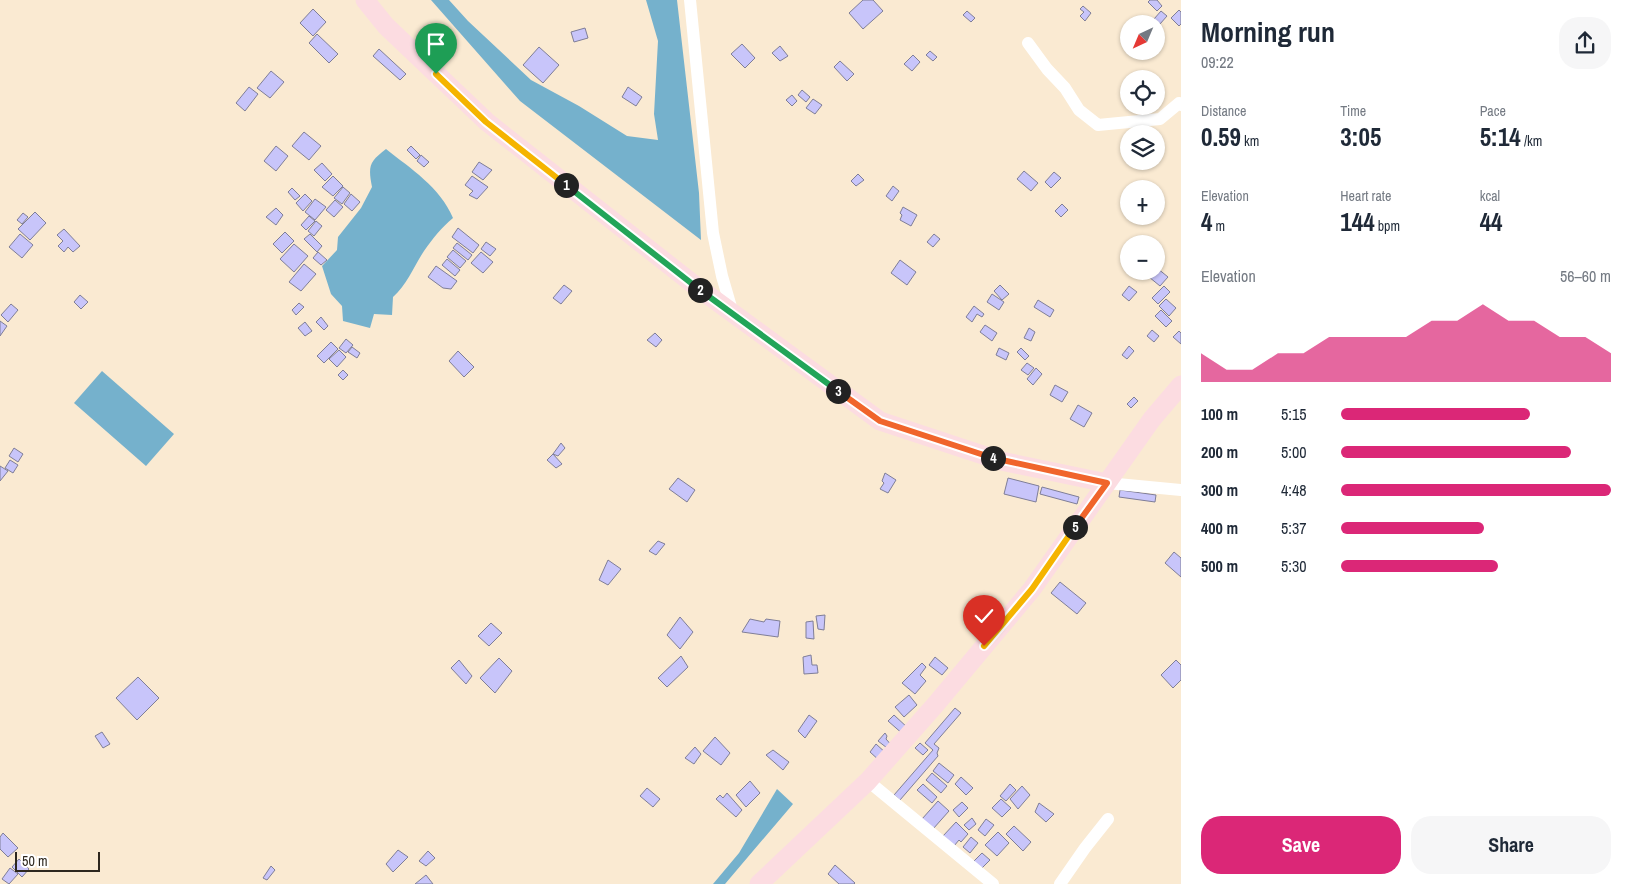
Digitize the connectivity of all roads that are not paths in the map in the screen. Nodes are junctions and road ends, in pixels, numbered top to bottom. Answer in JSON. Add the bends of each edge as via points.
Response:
{"nodes":[{"id":1,"x":365,"y":0,"type":"edge"},
{"id":2,"x":690,"y":0,"type":"edge"},
{"id":3,"x":1028,"y":43,"type":"dead end"},
{"id":4,"x":1181,"y":105,"type":"edge"},
{"id":5,"x":733,"y":314,"type":"junction"},
{"id":6,"x":1181,"y":385,"type":"edge"},
{"id":7,"x":1107,"y":483,"type":"junction"},
{"id":8,"x":1181,"y":490,"type":"edge"},
{"id":9,"x":868,"y":781,"type":"junction"},
{"id":10,"x":1108,"y":819,"type":"dead end"},
{"id":11,"x":759,"y":884,"type":"edge"},
{"id":12,"x":993,"y":884,"type":"edge"},
{"id":13,"x":1060,"y":884,"type":"edge"}],
"edges":[{"from":1,"to":5,"type":"main road","via":[[386,26],[486,122]]},
{"from":2,"to":5,"type":"street","via":[[713,233]]},
{"from":3,"to":4,"type":"street","via":[[1065,88],[1078,110],[1098,124],[1160,119],[1179,103]]},
{"from":5,"to":7,"type":"main road","via":[[880,421],[1001,460]]},
{"from":6,"to":7,"type":"main road","via":[[1152,419]]},
{"from":7,"to":8,"type":"street"},
{"from":7,"to":9,"type":"main road","via":[[1032,589]]},
{"from":9,"to":11,"type":"main road"},
{"from":9,"to":12,"type":"street"},
{"from":10,"to":13,"type":"street"}]}
